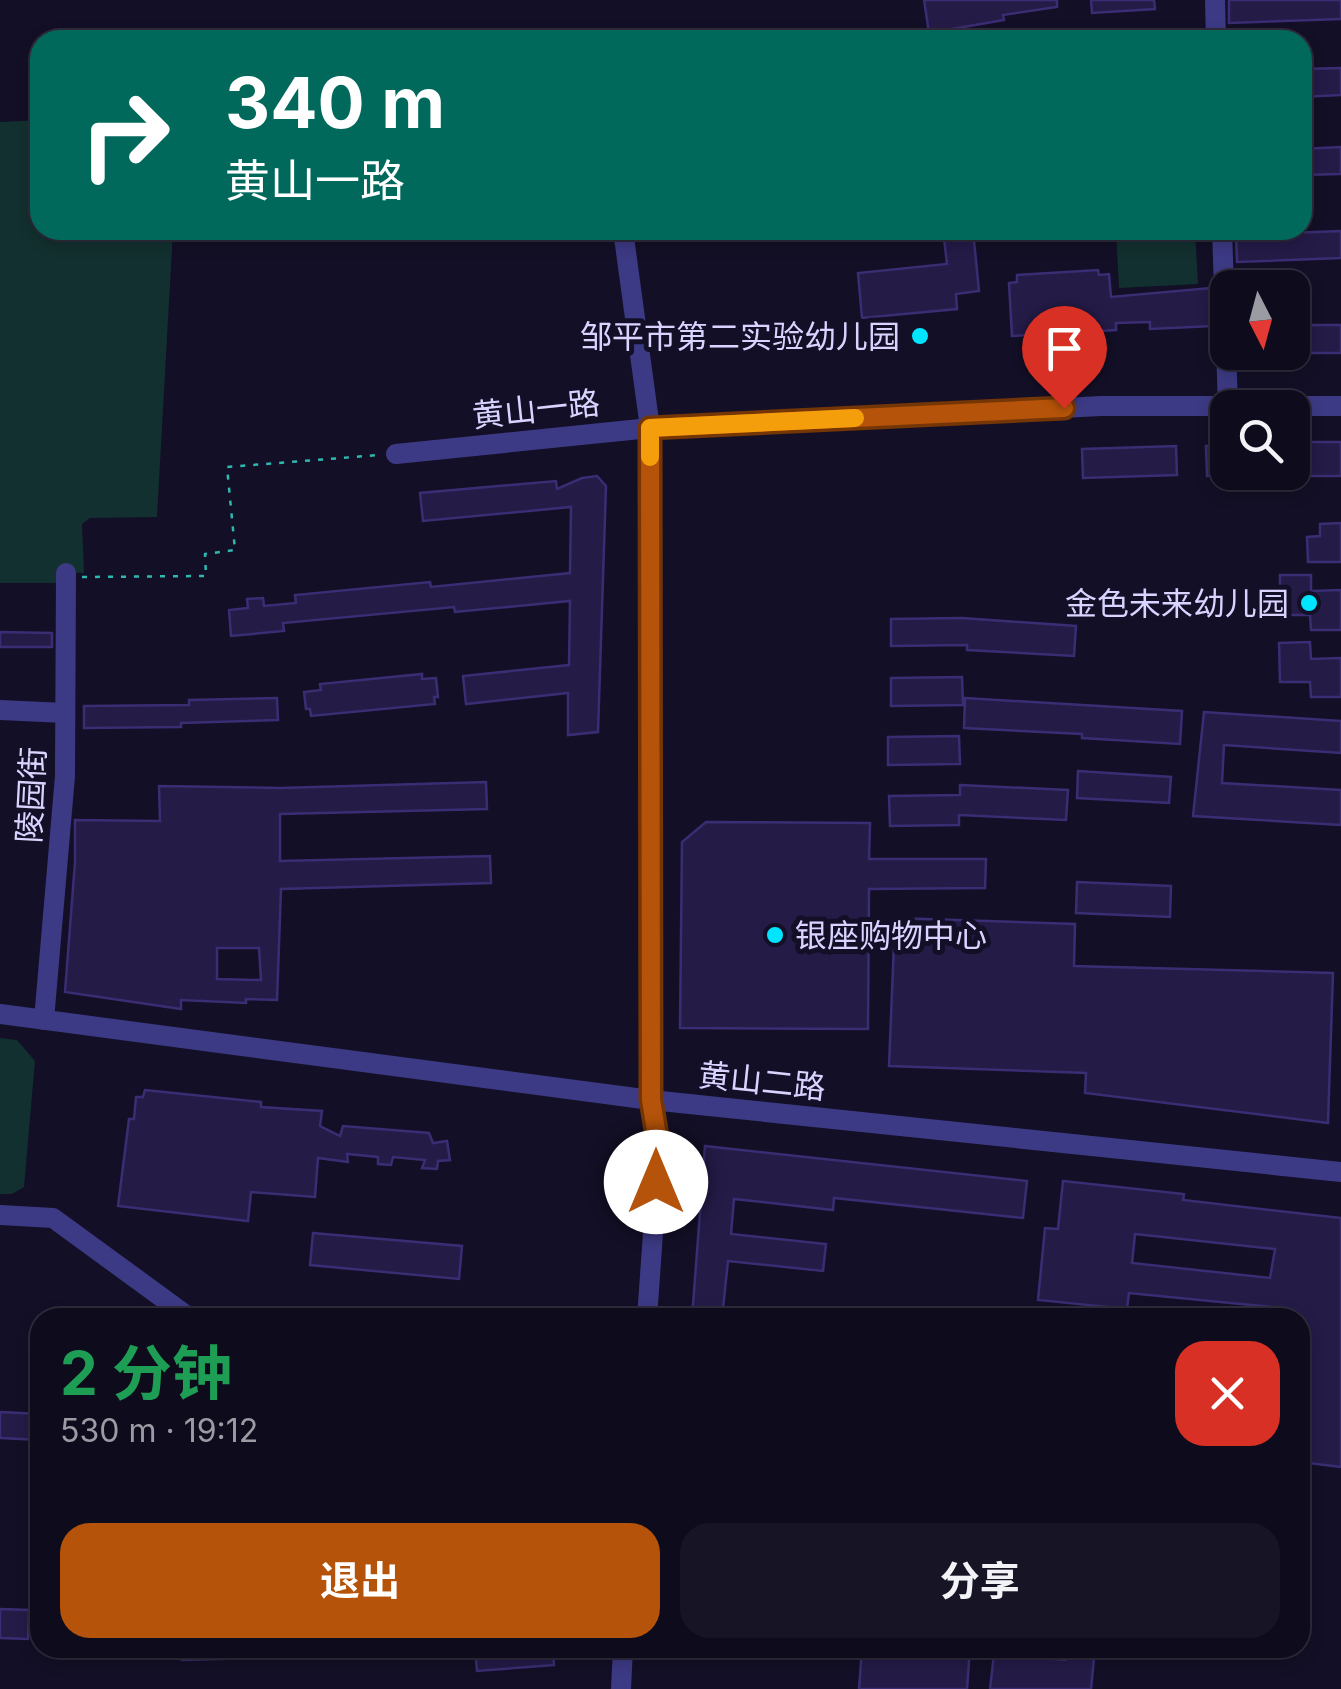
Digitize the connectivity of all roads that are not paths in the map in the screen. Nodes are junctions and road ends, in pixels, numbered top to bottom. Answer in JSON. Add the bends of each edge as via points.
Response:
{"nodes":[{"id":1,"x":1215,"y":0,"type":"edge"},
{"id":2,"x":1216,"y":30,"type":"edge"},
{"id":3,"x":624,"y":240,"type":"edge"},
{"id":4,"x":1222,"y":240,"type":"edge"},
{"id":5,"x":1227,"y":390,"type":"edge"},
{"id":6,"x":1210,"y":406,"type":"edge"},
{"id":7,"x":1310,"y":406,"type":"edge"},
{"id":8,"x":1341,"y":406,"type":"edge"},
{"id":9,"x":650,"y":428,"type":"junction"},
{"id":10,"x":396,"y":454,"type":"road end"},
{"id":11,"x":66,"y":575,"type":"road end"},
{"id":12,"x":0,"y":710,"type":"edge"},
{"id":13,"x":65,"y":713,"type":"junction"},
{"id":14,"x":0,"y":1014,"type":"edge"},
{"id":15,"x":44,"y":1020,"type":"junction"},
{"id":16,"x":651,"y":1100,"type":"junction"},
{"id":17,"x":1341,"y":1172,"type":"edge"},
{"id":18,"x":0,"y":1216,"type":"edge"},
{"id":19,"x":176,"y":1308,"type":"edge"},
{"id":20,"x":648,"y":1308,"type":"edge"},
{"id":21,"x":622,"y":1658,"type":"edge"},
{"id":22,"x":620,"y":1689,"type":"edge"}],
"edges":[{"from":1,"to":2,"type":"street"},
{"from":3,"to":9,"type":"street"},
{"from":4,"to":5,"type":"street"},
{"from":6,"to":9,"type":"street","name":"黄山一路"},
{"from":7,"to":8,"type":"street","name":"黄山一路"},
{"from":9,"to":10,"type":"street","name":"黄山一路"},
{"from":9,"to":16,"type":"street"},
{"from":11,"to":13,"type":"street","name":"陵园街"},
{"from":12,"to":13,"type":"street"},
{"from":13,"to":15,"type":"street","name":"陵园街"},
{"from":14,"to":15,"type":"street","name":"黄山二路"},
{"from":15,"to":16,"type":"street","name":"黄山二路"},
{"from":16,"to":17,"type":"street","name":"黄山二路"},
{"from":16,"to":20,"type":"street","via":[[659,1148]]},
{"from":18,"to":19,"type":"street","via":[[53,1218]]},
{"from":21,"to":22,"type":"street"}]}
